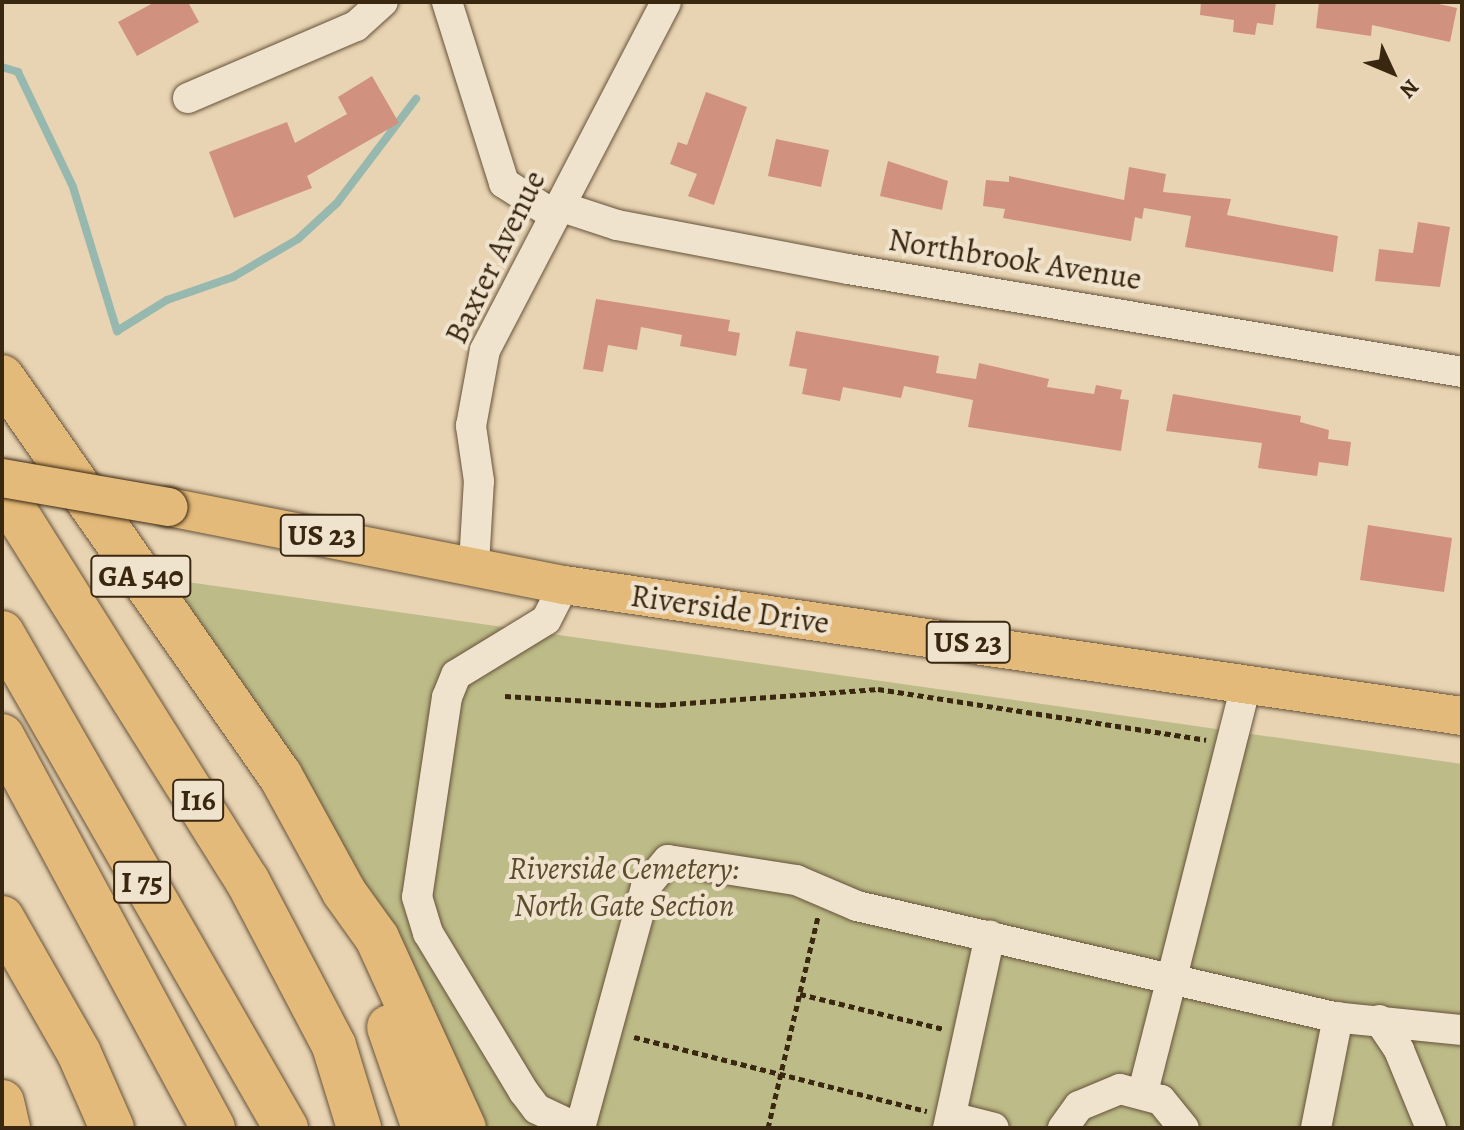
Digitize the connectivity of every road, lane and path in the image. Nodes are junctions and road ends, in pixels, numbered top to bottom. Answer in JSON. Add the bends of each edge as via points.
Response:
{"nodes":[{"id":1,"x":383,"y":2,"type":"edge"},
{"id":2,"x":447,"y":2,"type":"edge"},
{"id":3,"x":666,"y":2,"type":"edge"},
{"id":4,"x":188,"y":98,"type":"dead end"},
{"id":5,"x":557,"y":210,"type":"junction"},
{"id":6,"x":1462,"y":372,"type":"edge"},
{"id":7,"x":2,"y":377,"type":"edge"},
{"id":8,"x":2,"y":478,"type":"edge"},
{"id":9,"x":2,"y":490,"type":"edge"},
{"id":10,"x":474,"y":564,"type":"junction"},
{"id":11,"x":564,"y":585,"type":"junction"},
{"id":12,"x":2,"y":633,"type":"edge"},
{"id":13,"x":1247,"y":682,"type":"junction"},
{"id":14,"x":505,"y":696,"type":"dead end"},
{"id":15,"x":1462,"y":716,"type":"edge"},
{"id":16,"x":2,"y":736,"type":"edge"},
{"id":17,"x":1231,"y":744,"type":"junction"},
{"id":18,"x":344,"y":892,"type":"junction"},
{"id":19,"x":824,"y":892,"type":"junction"},
{"id":20,"x":2,"y":918,"type":"edge"},
{"id":21,"x":990,"y":936,"type":"junction"},
{"id":22,"x":1173,"y":980,"type":"junction"},
{"id":23,"x":800,"y":994,"type":"junction"},
{"id":24,"x":1338,"y":1017,"type":"junction"},
{"id":25,"x":1379,"y":1020,"type":"junction"},
{"id":26,"x":604,"y":1030,"type":"junction"},
{"id":27,"x":1462,"y":1030,"type":"edge"},
{"id":28,"x":969,"y":1035,"type":"junction"},
{"id":29,"x":782,"y":1073,"type":"junction"},
{"id":30,"x":1143,"y":1092,"type":"junction"},
{"id":31,"x":2,"y":1102,"type":"edge"},
{"id":32,"x":950,"y":1122,"type":"edge"},
{"id":33,"x":8,"y":1128,"type":"edge"},
{"id":34,"x":112,"y":1128,"type":"edge"},
{"id":35,"x":213,"y":1128,"type":"edge"},
{"id":36,"x":286,"y":1128,"type":"edge"},
{"id":37,"x":359,"y":1128,"type":"edge"},
{"id":38,"x":424,"y":1128,"type":"edge"},
{"id":39,"x":464,"y":1128,"type":"edge"},
{"id":40,"x":578,"y":1128,"type":"edge"},
{"id":41,"x":768,"y":1128,"type":"edge"},
{"id":42,"x":994,"y":1128,"type":"edge"},
{"id":43,"x":1063,"y":1128,"type":"edge"},
{"id":44,"x":1184,"y":1128,"type":"edge"},
{"id":45,"x":1316,"y":1128,"type":"edge"},
{"id":46,"x":1431,"y":1128,"type":"edge"}],
"edges":[{"from":1,"to":4,"type":"street","via":[[356,26]]},
{"from":2,"to":5,"type":"street","name":"Northbrook Avenue","via":[[504,183]]},
{"from":3,"to":5,"type":"street","name":"Baxter Avenue"},
{"from":5,"to":6,"type":"street","name":"Northbrook Avenue","via":[[833,266]]},
{"from":5,"to":10,"type":"street","name":"Baxter Avenue","via":[[485,350],[475,385]]},
{"from":7,"to":18,"type":"highway","number":"GA 540","via":[[280,775]]},
{"from":8,"to":10,"type":"main road","name":"Riverside Drive","number":"US 23","bridge":true},
{"from":9,"to":37,"type":"highway","number":"I16","via":[[247,880],[334,1046]]},
{"from":10,"to":11,"type":"main road","name":"Riverside Drive","number":"US 23"},
{"from":11,"to":13,"type":"main road","name":"Riverside Drive","number":"US 23"},
{"from":11,"to":40,"type":"street","via":[[546,620],[456,675],[447,697],[417,897],[428,933],[524,1092],[537,1109]]},
{"from":12,"to":36,"type":"highway","number":"I 75"},
{"from":13,"to":15,"type":"main road","name":"Riverside Drive","number":"US 23"},
{"from":13,"to":17,"type":"street"},
{"from":14,"to":17,"type":"path","via":[[660,705],[878,689]]},
{"from":16,"to":35,"type":"highway","number":"I 75"},
{"from":17,"to":22,"type":"street"},
{"from":18,"to":38,"type":"highway","number":"GA 540"},
{"from":18,"to":39,"type":"highway","via":[[377,938]]},
{"from":19,"to":21,"type":"street"},
{"from":19,"to":23,"type":"path"},
{"from":19,"to":26,"type":"street","via":[[796,880],[668,860],[646,886]]},
{"from":20,"to":34,"type":"highway","via":[[79,1053]]},
{"from":21,"to":22,"type":"street"},
{"from":21,"to":28,"type":"street"},
{"from":22,"to":24,"type":"street"},
{"from":22,"to":30,"type":"street"},
{"from":23,"to":28,"type":"path"},
{"from":23,"to":29,"type":"path"},
{"from":24,"to":25,"type":"street"},
{"from":24,"to":45,"type":"street"},
{"from":25,"to":27,"type":"street"},
{"from":25,"to":46,"type":"street","via":[[1399,1050]]},
{"from":26,"to":29,"type":"path"},
{"from":26,"to":40,"type":"street"},
{"from":28,"to":32,"type":"street"},
{"from":29,"to":32,"type":"path"},
{"from":29,"to":41,"type":"path"},
{"from":30,"to":43,"type":"street","via":[[1099,1094],[1079,1106]]},
{"from":30,"to":44,"type":"street","via":[[1161,1100]]},
{"from":31,"to":33,"type":"highway"},
{"from":32,"to":42,"type":"street"}]}
